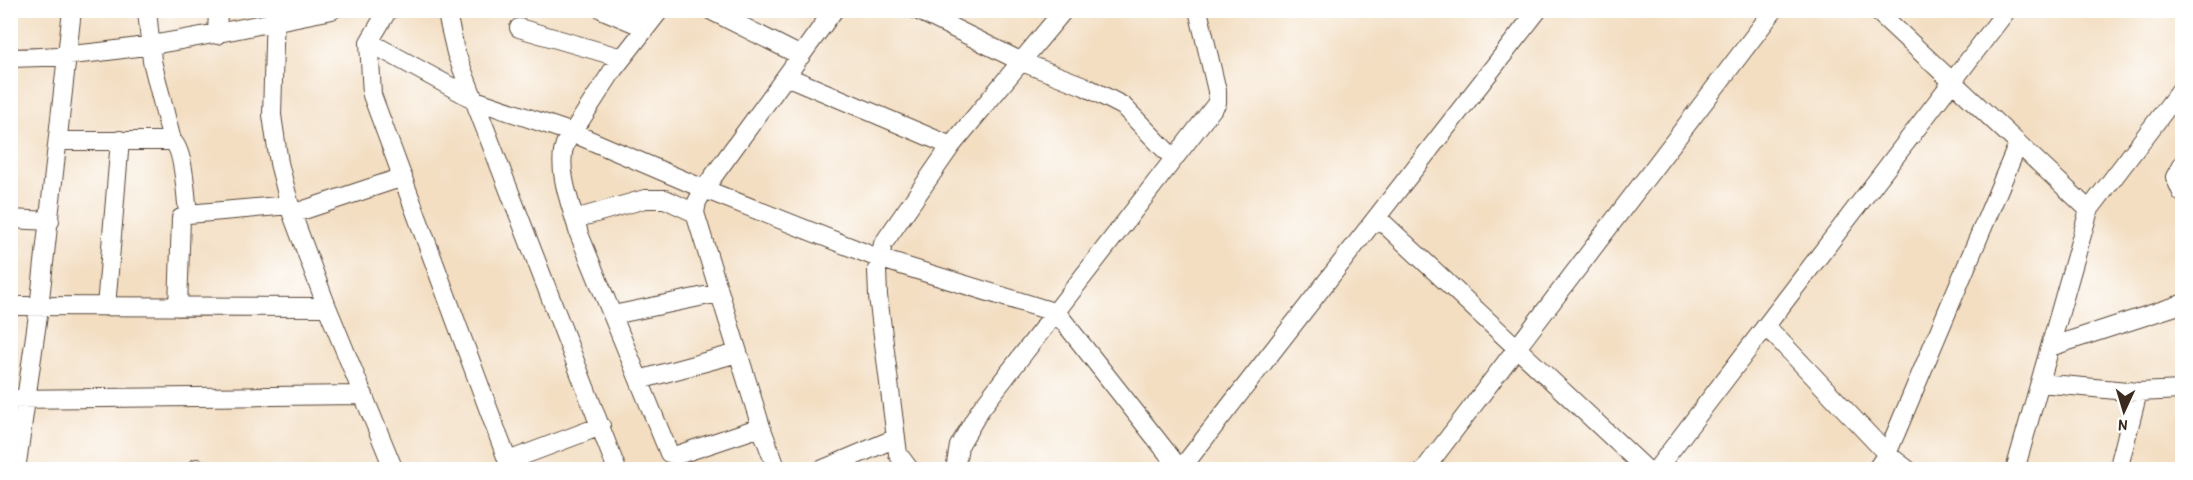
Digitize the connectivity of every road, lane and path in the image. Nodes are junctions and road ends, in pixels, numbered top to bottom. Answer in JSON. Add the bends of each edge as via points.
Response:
{"nodes":[{"id":1,"x":72,"y":10,"type":"edge"},
{"id":2,"x":147,"y":10,"type":"edge"},
{"id":3,"x":218,"y":10,"type":"edge"},
{"id":4,"x":332,"y":10,"type":"edge"},
{"id":5,"x":388,"y":10,"type":"edge"},
{"id":6,"x":446,"y":10,"type":"edge"},
{"id":7,"x":603,"y":10,"type":"edge"},
{"id":8,"x":660,"y":10,"type":"edge"},
{"id":9,"x":710,"y":10,"type":"edge"},
{"id":10,"x":834,"y":10,"type":"edge"},
{"id":11,"x":916,"y":10,"type":"edge"},
{"id":12,"x":1064,"y":10,"type":"edge"},
{"id":13,"x":1774,"y":10,"type":"edge"},
{"id":14,"x":1876,"y":10,"type":"edge"},
{"id":15,"x":2007,"y":10,"type":"edge"},
{"id":16,"x":1536,"y":12,"type":"edge"},
{"id":17,"x":1200,"y":17,"type":"edge"},
{"id":18,"x":274,"y":25,"type":"edge"},
{"id":19,"x":519,"y":28,"type":"dead end"},
{"id":20,"x":646,"y":28,"type":"junction"},
{"id":21,"x":218,"y":34,"type":"junction"},
{"id":22,"x":369,"y":42,"type":"junction"},
{"id":23,"x":151,"y":50,"type":"junction"},
{"id":24,"x":801,"y":56,"type":"junction"},
{"id":25,"x":10,"y":58,"type":"edge"},
{"id":26,"x":622,"y":58,"type":"junction"},
{"id":27,"x":1022,"y":62,"type":"junction"},
{"id":28,"x":68,"y":64,"type":"junction"},
{"id":29,"x":786,"y":76,"type":"junction"},
{"id":30,"x":1953,"y":83,"type":"junction"},
{"id":31,"x":2182,"y":88,"type":"edge"},
{"id":32,"x":475,"y":100,"type":"junction"},
{"id":33,"x":573,"y":133,"type":"junction"},
{"id":34,"x":120,"y":140,"type":"junction"},
{"id":35,"x":60,"y":141,"type":"junction"},
{"id":36,"x":172,"y":141,"type":"junction"},
{"id":37,"x":2018,"y":144,"type":"junction"},
{"id":38,"x":951,"y":146,"type":"junction"},
{"id":39,"x":1174,"y":159,"type":"junction"},
{"id":40,"x":2182,"y":164,"type":"edge"},
{"id":41,"x":403,"y":177,"type":"junction"},
{"id":42,"x":704,"y":189,"type":"junction"},
{"id":43,"x":2182,"y":193,"type":"edge"},
{"id":44,"x":291,"y":210,"type":"junction"},
{"id":45,"x":2089,"y":210,"type":"junction"},
{"id":46,"x":695,"y":213,"type":"junction"},
{"id":47,"x":188,"y":214,"type":"junction"},
{"id":48,"x":1377,"y":217,"type":"junction"},
{"id":49,"x":10,"y":219,"type":"edge"},
{"id":50,"x":575,"y":219,"type":"junction"},
{"id":51,"x":50,"y":221,"type":"junction"},
{"id":52,"x":878,"y":258,"type":"junction"},
{"id":53,"x":719,"y":294,"type":"junction"},
{"id":54,"x":2182,"y":304,"type":"edge"},
{"id":55,"x":10,"y":306,"type":"edge"},
{"id":56,"x":106,"y":307,"type":"junction"},
{"id":57,"x":178,"y":307,"type":"junction"},
{"id":58,"x":327,"y":307,"type":"junction"},
{"id":59,"x":39,"y":308,"type":"junction"},
{"id":60,"x":1057,"y":313,"type":"junction"},
{"id":61,"x":613,"y":315,"type":"junction"},
{"id":62,"x":1766,"y":326,"type":"junction"},
{"id":63,"x":2050,"y":347,"type":"junction"},
{"id":64,"x":1517,"y":348,"type":"junction"},
{"id":65,"x":738,"y":353,"type":"junction"},
{"id":66,"x":639,"y":380,"type":"junction"},
{"id":67,"x":2040,"y":383,"type":"junction"},
{"id":68,"x":2182,"y":390,"type":"edge"},
{"id":69,"x":2138,"y":392,"type":"junction"},
{"id":70,"x":364,"y":395,"type":"junction"},
{"id":71,"x":19,"y":399,"type":"edge"},
{"id":72,"x":601,"y":426,"type":"junction"},
{"id":73,"x":762,"y":427,"type":"junction"},
{"id":74,"x":896,"y":438,"type":"junction"},
{"id":75,"x":1887,"y":454,"type":"junction"},
{"id":76,"x":509,"y":465,"type":"edge"},
{"id":77,"x":1180,"y":469,"type":"edge"},
{"id":78,"x":16,"y":470,"type":"edge"},
{"id":79,"x":394,"y":470,"type":"edge"},
{"id":80,"x":618,"y":470,"type":"edge"},
{"id":81,"x":777,"y":470,"type":"edge"},
{"id":82,"x":821,"y":470,"type":"edge"},
{"id":83,"x":910,"y":470,"type":"edge"},
{"id":84,"x":955,"y":470,"type":"edge"},
{"id":85,"x":1424,"y":470,"type":"edge"},
{"id":86,"x":1647,"y":470,"type":"edge"},
{"id":87,"x":1656,"y":470,"type":"edge"},
{"id":88,"x":1876,"y":470,"type":"edge"},
{"id":89,"x":1908,"y":470,"type":"edge"},
{"id":90,"x":2015,"y":470,"type":"edge"},
{"id":91,"x":2118,"y":470,"type":"edge"}],
"edges":[{"from":1,"to":28,"type":"street"},
{"from":2,"to":23,"type":"street"},
{"from":3,"to":21,"type":"street"},
{"from":4,"to":18,"type":"street"},
{"from":5,"to":22,"type":"street"},
{"from":6,"to":32,"type":"street","via":[[456,53]]},
{"from":7,"to":20,"type":"street"},
{"from":8,"to":20,"type":"street"},
{"from":9,"to":24,"type":"street"},
{"from":10,"to":24,"type":"street"},
{"from":11,"to":27,"type":"street"},
{"from":12,"to":27,"type":"street"},
{"from":13,"to":64,"type":"street"},
{"from":14,"to":30,"type":"street"},
{"from":15,"to":30,"type":"street"},
{"from":16,"to":48,"type":"street"},
{"from":17,"to":39,"type":"street","via":[[1218,92],[1217,103]]},
{"from":18,"to":21,"type":"street"},
{"from":18,"to":44,"type":"street","via":[[272,115]]},
{"from":19,"to":26,"type":"street"},
{"from":20,"to":26,"type":"street"},
{"from":21,"to":23,"type":"street"},
{"from":22,"to":32,"type":"street"},
{"from":22,"to":41,"type":"street","via":[[372,95]]},
{"from":23,"to":28,"type":"street"},
{"from":23,"to":36,"type":"street"},
{"from":24,"to":29,"type":"street"},
{"from":25,"to":28,"type":"street"},
{"from":26,"to":33,"type":"street"},
{"from":27,"to":38,"type":"street"},
{"from":27,"to":39,"type":"street","via":[[1123,106]]},
{"from":28,"to":35,"type":"street"},
{"from":29,"to":38,"type":"street"},
{"from":29,"to":42,"type":"street"},
{"from":30,"to":37,"type":"street"},
{"from":30,"to":62,"type":"street"},
{"from":31,"to":45,"type":"street"},
{"from":32,"to":33,"type":"street"},
{"from":32,"to":72,"type":"street"},
{"from":33,"to":42,"type":"street"},
{"from":33,"to":50,"type":"street","via":[[562,153]]},
{"from":34,"to":35,"type":"street"},
{"from":34,"to":36,"type":"street"},
{"from":34,"to":56,"type":"street"},
{"from":35,"to":51,"type":"street"},
{"from":36,"to":47,"type":"street","via":[[180,158]]},
{"from":37,"to":45,"type":"street"},
{"from":37,"to":75,"type":"street"},
{"from":38,"to":52,"type":"street","via":[[883,244]]},
{"from":39,"to":60,"type":"street"},
{"from":40,"to":43,"type":"street","via":[[2175,177]]},
{"from":41,"to":44,"type":"street"},
{"from":41,"to":76,"type":"street"},
{"from":42,"to":46,"type":"street"},
{"from":42,"to":52,"type":"street"},
{"from":44,"to":47,"type":"street"},
{"from":44,"to":58,"type":"street"},
{"from":45,"to":63,"type":"street"},
{"from":46,"to":50,"type":"street","via":[[664,199],[645,199]]},
{"from":46,"to":53,"type":"street"},
{"from":47,"to":57,"type":"street","via":[[182,218],[180,228]]},
{"from":48,"to":64,"type":"street"},
{"from":48,"to":77,"type":"street"},
{"from":49,"to":51,"type":"street"},
{"from":50,"to":61,"type":"street"},
{"from":51,"to":59,"type":"street"},
{"from":52,"to":60,"type":"street"},
{"from":52,"to":74,"type":"street","via":[[878,296]]},
{"from":53,"to":61,"type":"street"},
{"from":53,"to":65,"type":"street"},
{"from":54,"to":63,"type":"street"},
{"from":55,"to":59,"type":"street"},
{"from":56,"to":57,"type":"street"},
{"from":56,"to":59,"type":"street"},
{"from":57,"to":58,"type":"street"},
{"from":58,"to":70,"type":"street"},
{"from":59,"to":71,"type":"street"},
{"from":60,"to":77,"type":"street"},
{"from":60,"to":84,"type":"street","via":[[980,410],[958,446]]},
{"from":61,"to":66,"type":"street"},
{"from":62,"to":75,"type":"street"},
{"from":62,"to":87,"type":"street"},
{"from":63,"to":67,"type":"street"},
{"from":64,"to":85,"type":"street"},
{"from":64,"to":86,"type":"street"},
{"from":65,"to":66,"type":"street"},
{"from":65,"to":73,"type":"street"},
{"from":66,"to":73,"type":"street","via":[[669,453],[677,454]]},
{"from":67,"to":69,"type":"street"},
{"from":67,"to":90,"type":"street"},
{"from":68,"to":69,"type":"street"},
{"from":69,"to":91,"type":"street"},
{"from":70,"to":71,"type":"street"},
{"from":70,"to":79,"type":"street"},
{"from":71,"to":78,"type":"street"},
{"from":72,"to":76,"type":"street"},
{"from":72,"to":80,"type":"street"},
{"from":73,"to":81,"type":"street"},
{"from":74,"to":82,"type":"street"},
{"from":74,"to":83,"type":"street","via":[[898,454]]},
{"from":75,"to":88,"type":"street"},
{"from":75,"to":89,"type":"street"}]}
